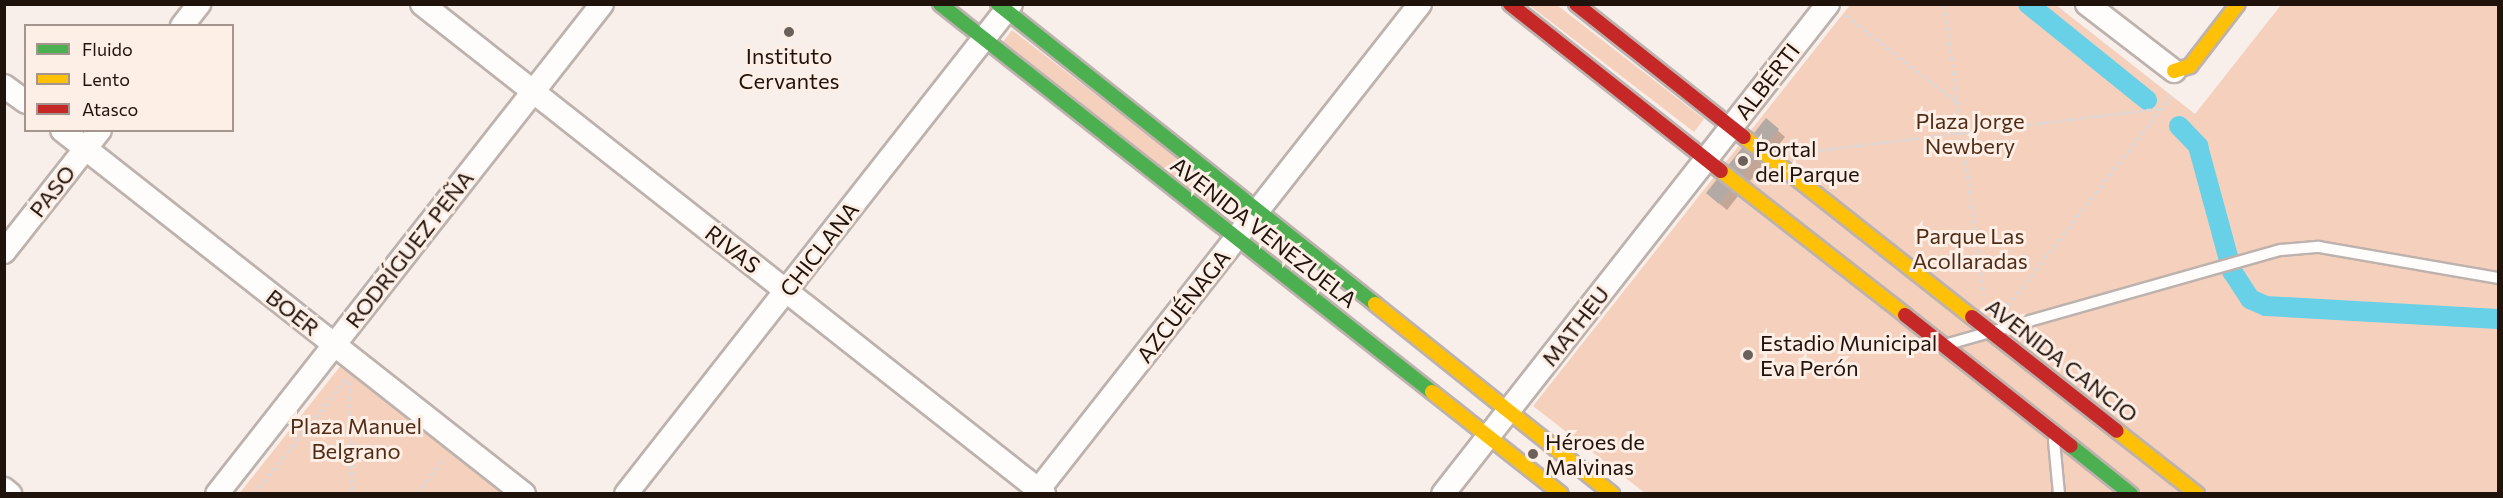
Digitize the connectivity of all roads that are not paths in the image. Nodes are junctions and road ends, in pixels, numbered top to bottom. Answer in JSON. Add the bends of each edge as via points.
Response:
{"nodes":[{"id":1,"x":199,"y":4,"type":"edge"},
{"id":2,"x":422,"y":4,"type":"edge"},
{"id":3,"x":602,"y":4,"type":"edge"},
{"id":4,"x":940,"y":4,"type":"edge"},
{"id":5,"x":1420,"y":4,"type":"edge"},
{"id":6,"x":1510,"y":4,"type":"edge"},
{"id":7,"x":1575,"y":4,"type":"edge"},
{"id":8,"x":2087,"y":4,"type":"edge"},
{"id":9,"x":2238,"y":4,"type":"edge"},
{"id":10,"x":1005,"y":7,"type":"edge"},
{"id":11,"x":1834,"y":8,"type":"edge"},
{"id":12,"x":184,"y":24,"type":"edge"},
{"id":13,"x":984,"y":39,"type":"junction"},
{"id":14,"x":2174,"y":71,"type":"joint"},
{"id":15,"x":4,"y":86,"type":"edge"},
{"id":16,"x":533,"y":92,"type":"junction"},
{"id":17,"x":24,"y":101,"type":"edge"},
{"id":18,"x":1731,"y":127,"type":"junction"},
{"id":19,"x":64,"y":132,"type":"edge"},
{"id":20,"x":98,"y":132,"type":"edge"},
{"id":21,"x":85,"y":149,"type":"junction"},
{"id":22,"x":1707,"y":158,"type":"junction"},
{"id":23,"x":1258,"y":210,"type":"junction"},
{"id":24,"x":1237,"y":237,"type":"junction"},
{"id":25,"x":4,"y":252,"type":"edge"},
{"id":26,"x":2499,"y":278,"type":"edge"},
{"id":27,"x":786,"y":291,"type":"junction"},
{"id":28,"x":1991,"y":331,"type":"junction"},
{"id":29,"x":334,"y":344,"type":"junction"},
{"id":30,"x":1942,"y":345,"type":"junction"},
{"id":31,"x":1510,"y":408,"type":"junction"},
{"id":32,"x":2054,"y":432,"type":"junction"},
{"id":33,"x":1489,"y":435,"type":"junction"},
{"id":34,"x":4,"y":489,"type":"edge"},
{"id":35,"x":1039,"y":492,"type":"edge"},
{"id":36,"x":10,"y":494,"type":"edge"},
{"id":37,"x":217,"y":494,"type":"edge"},
{"id":38,"x":524,"y":494,"type":"edge"},
{"id":39,"x":626,"y":494,"type":"edge"},
{"id":40,"x":1443,"y":494,"type":"edge"},
{"id":41,"x":1561,"y":494,"type":"edge"},
{"id":42,"x":1612,"y":494,"type":"edge"},
{"id":43,"x":2059,"y":494,"type":"edge"},
{"id":44,"x":2131,"y":494,"type":"edge"},
{"id":45,"x":2197,"y":494,"type":"edge"}],
"edges":[{"from":1,"to":12,"type":"street"},
{"from":2,"to":16,"type":"street","name":"RIVAS"},
{"from":3,"to":16,"type":"street","name":"RODRÍGUEZ PEÑA"},
{"from":4,"to":13,"type":"street","name":"AVENIDA VENEZUELA"},
{"from":5,"to":23,"type":"street","name":"AZCUÉNAGA"},
{"from":6,"to":22,"type":"street"},
{"from":7,"to":18,"type":"street","name":"AVENIDA CANCIO"},
{"from":8,"to":14,"type":"street"},
{"from":9,"to":14,"type":"street","via":[[2190,66]]},
{"from":10,"to":13,"type":"street","name":"CHICLANA"},
{"from":10,"to":23,"type":"street","name":"AVENIDA VENEZUELA"},
{"from":11,"to":18,"type":"street","name":"ALBERTI"},
{"from":13,"to":24,"type":"street","name":"AVENIDA VENEZUELA"},
{"from":13,"to":27,"type":"street","name":"CHICLANA"},
{"from":15,"to":17,"type":"street"},
{"from":16,"to":27,"type":"street","name":"RIVAS"},
{"from":16,"to":29,"type":"street","name":"RODRÍGUEZ PEÑA"},
{"from":18,"to":22,"type":"street","name":"ALBERTI"},
{"from":18,"to":28,"type":"street","name":"AVENIDA CANCIO"},
{"from":19,"to":21,"type":"street","name":"BOER"},
{"from":20,"to":21,"type":"street","name":"PASO"},
{"from":21,"to":25,"type":"street","name":"PASO"},
{"from":21,"to":29,"type":"street","name":"BOER"},
{"from":22,"to":30,"type":"street"},
{"from":22,"to":31,"type":"street","name":"MATHEU"},
{"from":23,"to":24,"type":"street","name":"AZCUÉNAGA"},
{"from":23,"to":31,"type":"street","name":"AVENIDA VENEZUELA"},
{"from":24,"to":33,"type":"street","name":"AVENIDA VENEZUELA"},
{"from":24,"to":35,"type":"street","name":"AZCUÉNAGA"},
{"from":26,"to":28,"type":"lane","via":[[2319,247],[2215,265]]},
{"from":27,"to":35,"type":"street","name":"RIVAS"},
{"from":27,"to":39,"type":"street","name":"CHICLANA"},
{"from":28,"to":30,"type":"lane"},
{"from":28,"to":45,"type":"street","name":"AVENIDA CANCIO"},
{"from":29,"to":37,"type":"street","name":"RODRÍGUEZ PEÑA"},
{"from":29,"to":38,"type":"street","name":"BOER"},
{"from":30,"to":32,"type":"street"},
{"from":31,"to":33,"type":"street","name":"MATHEU"},
{"from":31,"to":42,"type":"street","name":"AVENIDA VENEZUELA"},
{"from":32,"to":43,"type":"lane"},
{"from":32,"to":44,"type":"street"},
{"from":33,"to":40,"type":"street","name":"MATHEU"},
{"from":33,"to":41,"type":"street","name":"AVENIDA VENEZUELA"},
{"from":34,"to":36,"type":"street"}]}
